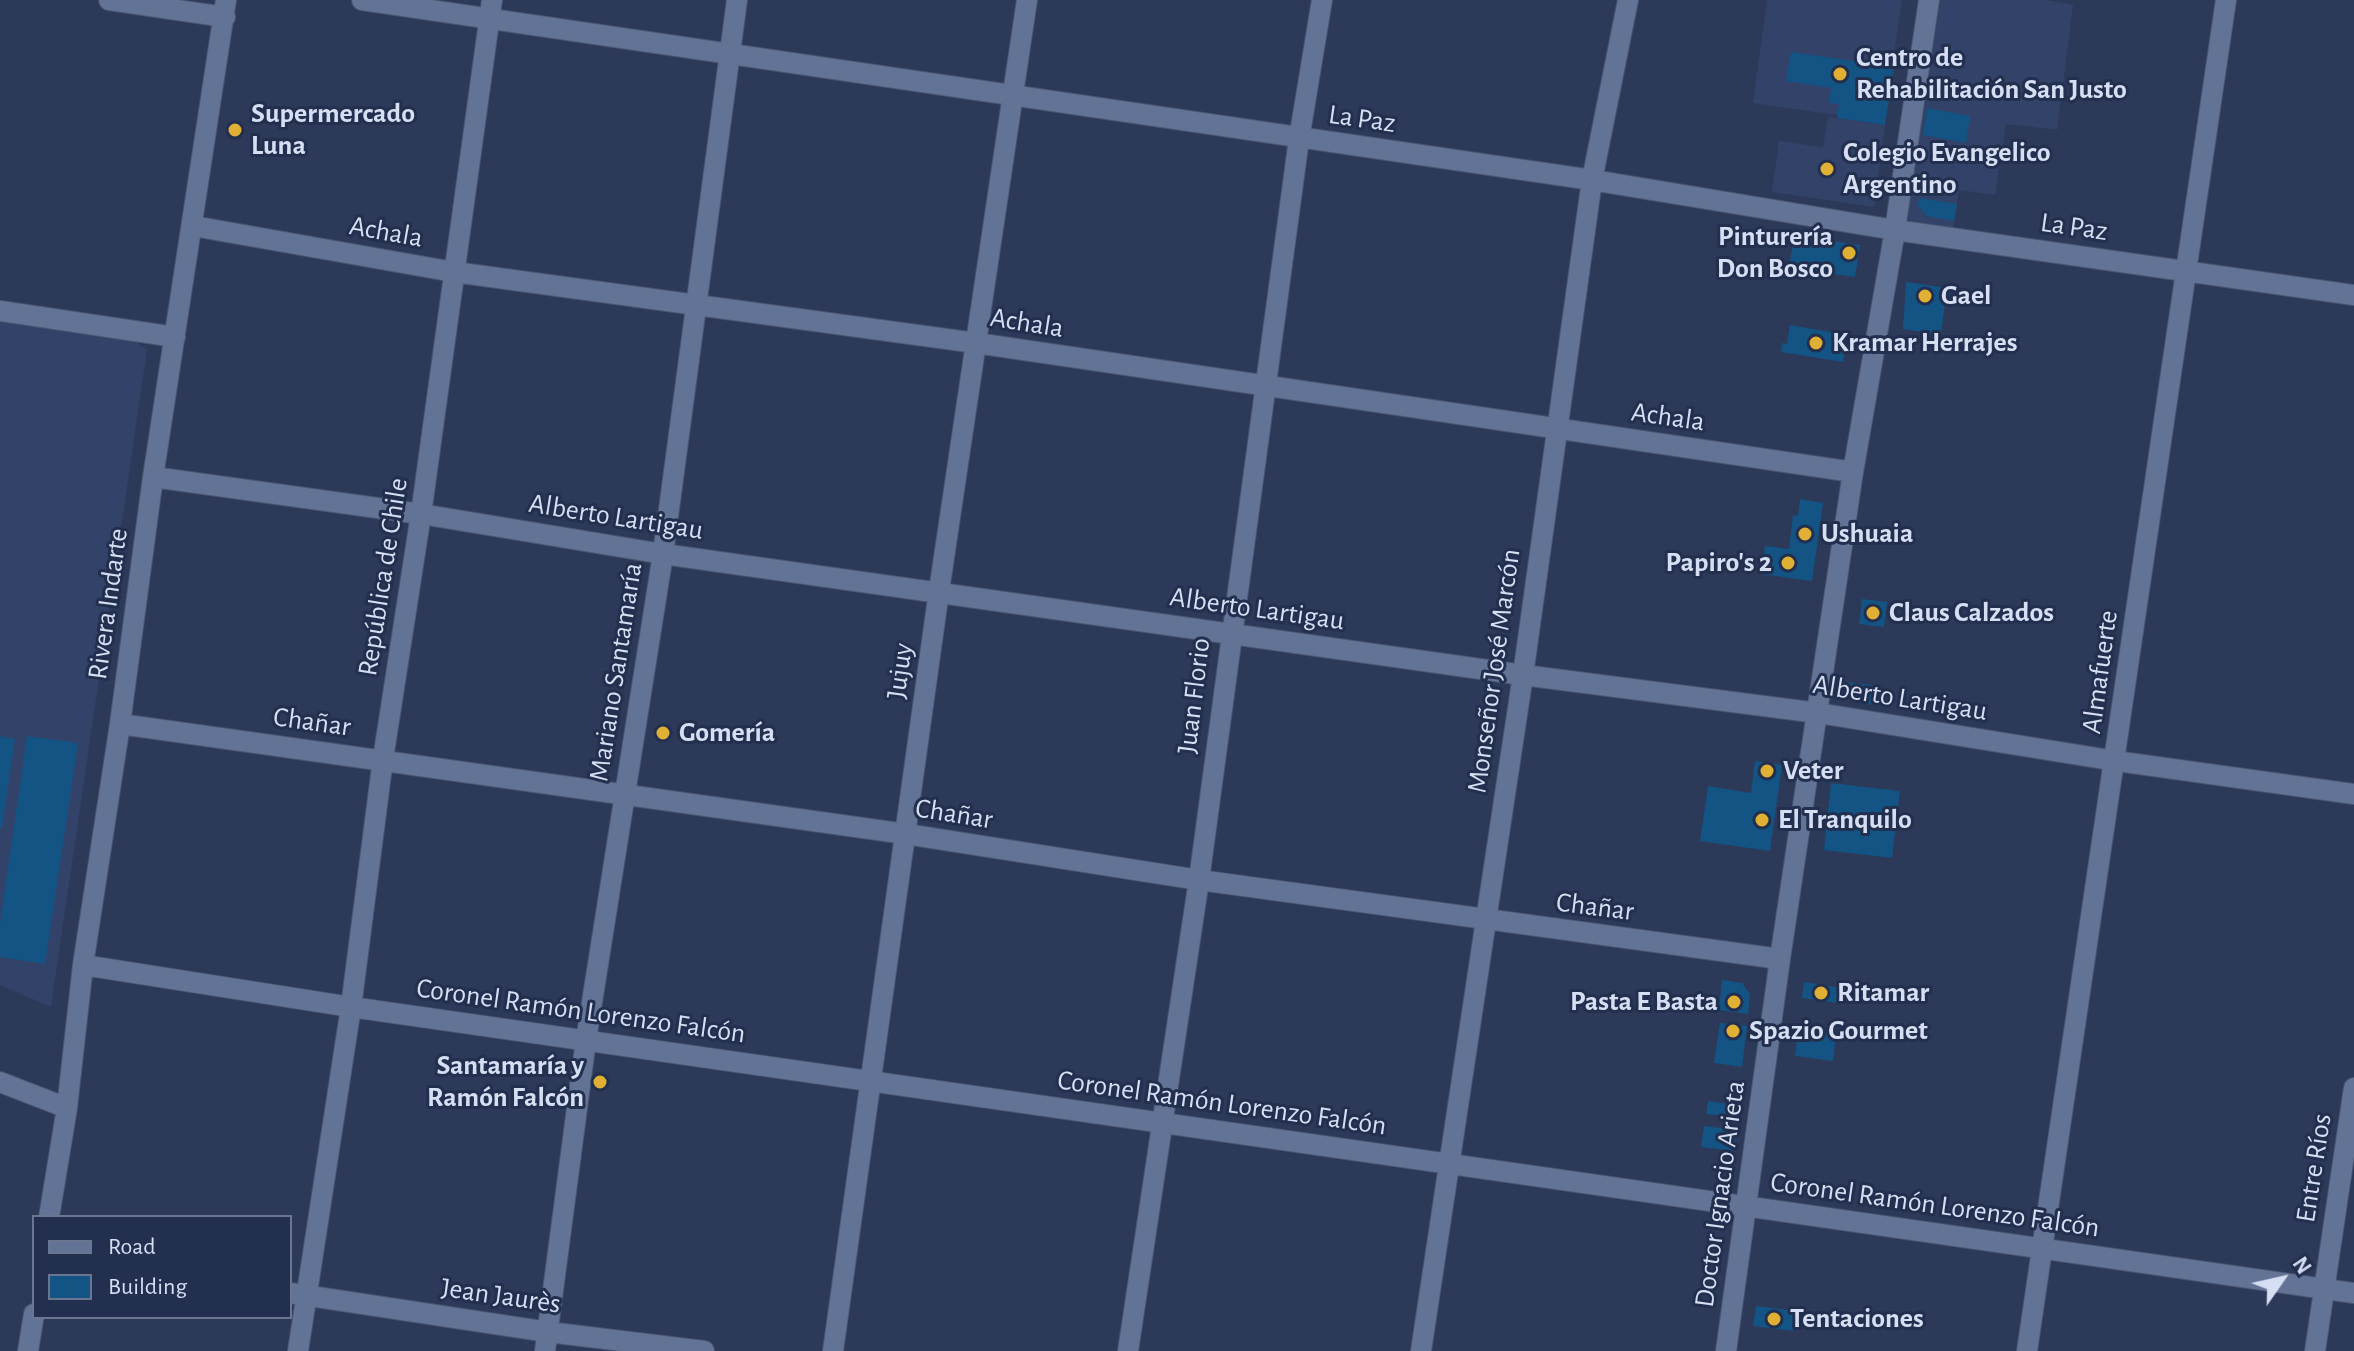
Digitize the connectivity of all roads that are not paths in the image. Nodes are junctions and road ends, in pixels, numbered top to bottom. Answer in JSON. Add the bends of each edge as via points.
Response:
{"nodes":[{"id":1,"x":109,"y":0,"type":"edge"},
{"id":2,"x":362,"y":0,"type":"edge"},
{"id":3,"x":737,"y":0,"type":"edge"},
{"id":4,"x":1027,"y":0,"type":"edge"},
{"id":5,"x":1322,"y":0,"type":"edge"},
{"id":6,"x":1628,"y":0,"type":"edge"},
{"id":7,"x":1929,"y":0,"type":"edge"},
{"id":8,"x":2226,"y":0,"type":"edge"},
{"id":9,"x":226,"y":8,"type":"edge"},
{"id":10,"x":491,"y":9,"type":"edge"},
{"id":11,"x":731,"y":53,"type":"junction"},
{"id":12,"x":1013,"y":94,"type":"junction"},
{"id":13,"x":1299,"y":139,"type":"junction"},
{"id":14,"x":1592,"y":180,"type":"junction"},
{"id":15,"x":193,"y":226,"type":"junction"},
{"id":16,"x":1895,"y":230,"type":"junction"},
{"id":17,"x":454,"y":272,"type":"junction"},
{"id":18,"x":2184,"y":272,"type":"junction"},
{"id":19,"x":2354,"y":295,"type":"edge"},
{"id":20,"x":696,"y":305,"type":"junction"},
{"id":21,"x":0,"y":311,"type":"edge"},
{"id":22,"x":175,"y":337,"type":"junction"},
{"id":23,"x":976,"y":343,"type":"junction"},
{"id":24,"x":1266,"y":388,"type":"junction"},
{"id":25,"x":1556,"y":429,"type":"junction"},
{"id":26,"x":1853,"y":472,"type":"junction"},
{"id":27,"x":153,"y":477,"type":"junction"},
{"id":28,"x":421,"y":514,"type":"junction"},
{"id":29,"x":663,"y":554,"type":"junction"},
{"id":30,"x":939,"y":591,"type":"junction"},
{"id":31,"x":1230,"y":634,"type":"junction"},
{"id":32,"x":1523,"y":675,"type":"junction"},
{"id":33,"x":1818,"y":713,"type":"junction"},
{"id":34,"x":120,"y":724,"type":"junction"},
{"id":35,"x":383,"y":759,"type":"junction"},
{"id":36,"x":2116,"y":761,"type":"junction"},
{"id":37,"x":2354,"y":794,"type":"edge"},
{"id":38,"x":626,"y":796,"type":"junction"},
{"id":39,"x":906,"y":834,"type":"junction"},
{"id":40,"x":1199,"y":880,"type":"junction"},
{"id":41,"x":1486,"y":921,"type":"junction"},
{"id":42,"x":1780,"y":959,"type":"junction"},
{"id":43,"x":83,"y":965,"type":"junction"},
{"id":44,"x":351,"y":1007,"type":"junction"},
{"id":45,"x":586,"y":1040,"type":"junction"},
{"id":46,"x":0,"y":1082,"type":"edge"},
{"id":47,"x":871,"y":1082,"type":"junction"},
{"id":48,"x":2354,"y":1088,"type":"edge"},
{"id":49,"x":67,"y":1108,"type":"junction"},
{"id":50,"x":1162,"y":1122,"type":"junction"},
{"id":51,"x":1448,"y":1163,"type":"junction"},
{"id":52,"x":1747,"y":1205,"type":"junction"},
{"id":53,"x":49,"y":1215,"type":"edge"},
{"id":54,"x":2041,"y":1248,"type":"junction"},
{"id":55,"x":2324,"y":1289,"type":"junction"},
{"id":56,"x":2354,"y":1293,"type":"edge"},
{"id":57,"x":298,"y":1294,"type":"edge"},
{"id":58,"x":33,"y":1319,"type":"edge"},
{"id":59,"x":546,"y":1342,"type":"edge"},
{"id":60,"x":28,"y":1351,"type":"edge"},
{"id":61,"x":298,"y":1351,"type":"edge"},
{"id":62,"x":704,"y":1351,"type":"edge"},
{"id":63,"x":833,"y":1351,"type":"edge"},
{"id":64,"x":1128,"y":1351,"type":"edge"},
{"id":65,"x":1421,"y":1351,"type":"edge"},
{"id":66,"x":1726,"y":1351,"type":"edge"},
{"id":67,"x":2027,"y":1351,"type":"edge"},
{"id":68,"x":2315,"y":1351,"type":"edge"}],
"edges":[{"from":1,"to":9,"type":"street"},
{"from":2,"to":10,"type":"street","name":"La Paz"},
{"from":3,"to":11,"type":"street","name":"Mariano Santamaría"},
{"from":4,"to":12,"type":"street","name":"Jujuy"},
{"from":5,"to":13,"type":"street","name":"Juan Florio"},
{"from":6,"to":14,"type":"street","name":"Monseñor José Marcón"},
{"from":7,"to":16,"type":"street","name":"Doctor Ignacio Arieta"},
{"from":8,"to":18,"type":"street","name":"Almafuerte"},
{"from":9,"to":15,"type":"street","name":"Rivera Indarte"},
{"from":10,"to":11,"type":"street","name":"La Paz"},
{"from":10,"to":17,"type":"street","name":"República de Chile"},
{"from":11,"to":12,"type":"street","name":"La Paz"},
{"from":11,"to":20,"type":"street","name":"Mariano Santamaría"},
{"from":12,"to":13,"type":"street","name":"La Paz"},
{"from":12,"to":23,"type":"street","name":"Jujuy"},
{"from":13,"to":14,"type":"street","name":"La Paz"},
{"from":13,"to":24,"type":"street","name":"Juan Florio"},
{"from":14,"to":16,"type":"street","name":"La Paz"},
{"from":14,"to":25,"type":"street","name":"Monseñor José Marcón"},
{"from":15,"to":17,"type":"street","name":"Achala"},
{"from":15,"to":22,"type":"street","name":"Rivera Indarte"},
{"from":16,"to":18,"type":"street","name":"La Paz"},
{"from":16,"to":26,"type":"street","name":"Doctor Ignacio Arieta"},
{"from":17,"to":20,"type":"street","name":"Achala"},
{"from":17,"to":28,"type":"street","name":"República de Chile"},
{"from":18,"to":19,"type":"street","name":"La Paz"},
{"from":18,"to":36,"type":"street","name":"Almafuerte"},
{"from":20,"to":23,"type":"street","name":"Achala"},
{"from":20,"to":29,"type":"street","name":"Mariano Santamaría"},
{"from":21,"to":22,"type":"street"},
{"from":22,"to":27,"type":"street","name":"Rivera Indarte"},
{"from":23,"to":24,"type":"street","name":"Achala"},
{"from":23,"to":30,"type":"street","name":"Jujuy"},
{"from":24,"to":25,"type":"street","name":"Achala"},
{"from":24,"to":31,"type":"street","name":"Juan Florio"},
{"from":25,"to":26,"type":"street","name":"Achala"},
{"from":25,"to":32,"type":"street","name":"Monseñor José Marcón"},
{"from":26,"to":33,"type":"street","name":"Doctor Ignacio Arieta"},
{"from":27,"to":28,"type":"street","name":"Alberto Lartigau"},
{"from":27,"to":34,"type":"street","name":"Rivera Indarte"},
{"from":28,"to":29,"type":"street","name":"Alberto Lartigau"},
{"from":28,"to":35,"type":"street","name":"República de Chile"},
{"from":29,"to":30,"type":"street","name":"Alberto Lartigau"},
{"from":29,"to":38,"type":"street","name":"Mariano Santamaría"},
{"from":30,"to":31,"type":"street","name":"Alberto Lartigau"},
{"from":30,"to":39,"type":"street","name":"Jujuy"},
{"from":31,"to":32,"type":"street","name":"Alberto Lartigau"},
{"from":31,"to":40,"type":"street","name":"Juan Florio"},
{"from":32,"to":33,"type":"street","name":"Alberto Lartigau"},
{"from":32,"to":41,"type":"street","name":"Monseñor José Marcón"},
{"from":33,"to":36,"type":"street","name":"Alberto Lartigau"},
{"from":33,"to":42,"type":"street","name":"Doctor Ignacio Arieta"},
{"from":34,"to":35,"type":"street","name":"Chañar"},
{"from":34,"to":43,"type":"street","name":"Rivera Indarte"},
{"from":35,"to":38,"type":"street","name":"Chañar"},
{"from":35,"to":44,"type":"street","name":"República de Chile"},
{"from":36,"to":37,"type":"street","name":"Alberto Lartigau"},
{"from":36,"to":54,"type":"street","name":"Almafuerte"},
{"from":38,"to":39,"type":"street","name":"Chañar"},
{"from":38,"to":45,"type":"street","name":"Mariano Santamaría"},
{"from":39,"to":40,"type":"street","name":"Chañar"},
{"from":39,"to":47,"type":"street","name":"Jujuy"},
{"from":40,"to":41,"type":"street","name":"Chañar"},
{"from":40,"to":50,"type":"street","name":"Juan Florio"},
{"from":41,"to":42,"type":"street","name":"Chañar"},
{"from":41,"to":51,"type":"street","name":"Monseñor José Marcón"},
{"from":42,"to":52,"type":"street","name":"Doctor Ignacio Arieta"},
{"from":43,"to":44,"type":"street","name":"Coronel Ramón Lorenzo Falcón"},
{"from":43,"to":49,"type":"street","name":"Rivera Indarte"},
{"from":44,"to":45,"type":"street","name":"Coronel Ramón Lorenzo Falcón"},
{"from":44,"to":57,"type":"street","name":"República de Chile"},
{"from":45,"to":47,"type":"street","name":"Coronel Ramón Lorenzo Falcón"},
{"from":45,"to":59,"type":"street","name":"Mariano Santamaría"},
{"from":46,"to":49,"type":"street"},
{"from":47,"to":50,"type":"street","name":"Coronel Ramón Lorenzo Falcón"},
{"from":47,"to":63,"type":"street","name":"Jujuy"},
{"from":48,"to":55,"type":"street","name":"Entre Ríos"},
{"from":49,"to":53,"type":"street","name":"Rivera Indarte"},
{"from":50,"to":51,"type":"street","name":"Coronel Ramón Lorenzo Falcón"},
{"from":50,"to":64,"type":"street","name":"Juan Florio"},
{"from":51,"to":52,"type":"street","name":"Coronel Ramón Lorenzo Falcón"},
{"from":51,"to":65,"type":"street","name":"Monseñor José Marcón"},
{"from":52,"to":54,"type":"street","name":"Coronel Ramón Lorenzo Falcón"},
{"from":52,"to":66,"type":"street","name":"Doctor Ignacio Arieta"},
{"from":54,"to":55,"type":"street","name":"Coronel Ramón Lorenzo Falcón"},
{"from":54,"to":67,"type":"street","name":"Almafuerte"},
{"from":55,"to":56,"type":"street","name":"Coronel Ramón Lorenzo Falcón"},
{"from":55,"to":68,"type":"street","name":"Entre Ríos"},
{"from":57,"to":59,"type":"street","name":"Jean Jaurès"},
{"from":57,"to":61,"type":"street","name":"República de Chile"},
{"from":58,"to":60,"type":"street"},
{"from":59,"to":62,"type":"street","name":"Jean Jaurès"}]}
